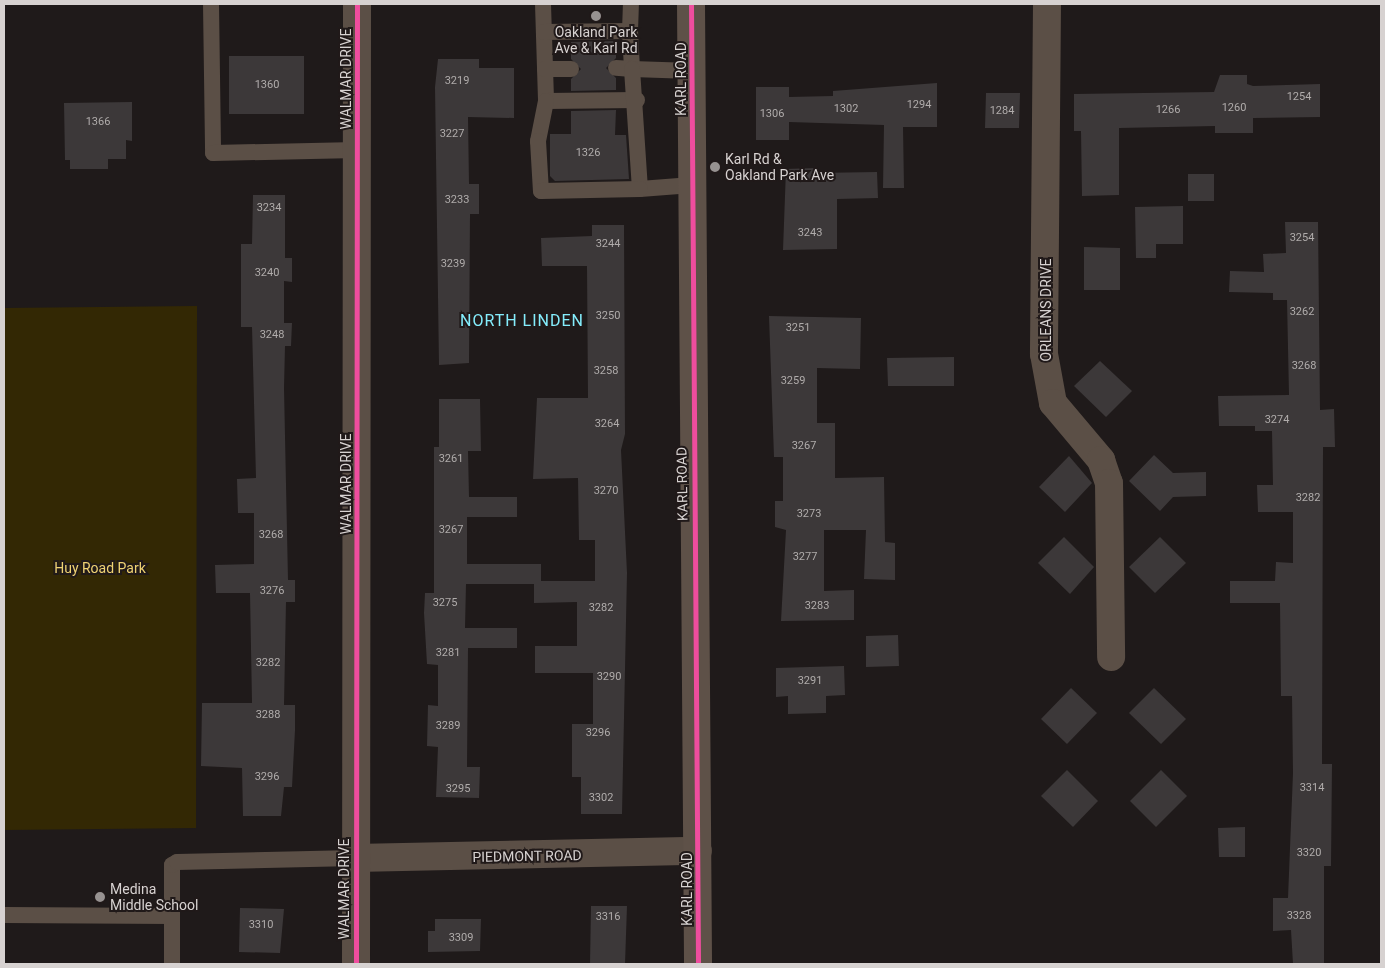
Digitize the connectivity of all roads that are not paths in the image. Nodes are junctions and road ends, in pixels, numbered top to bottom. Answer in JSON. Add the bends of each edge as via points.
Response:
{"nodes":[{"id":1,"x":211,"y":4,"type":"edge"},
{"id":2,"x":357,"y":4,"type":"edge"},
{"id":3,"x":543,"y":4,"type":"edge"},
{"id":4,"x":631,"y":4,"type":"edge"},
{"id":5,"x":692,"y":4,"type":"edge"},
{"id":6,"x":1047,"y":4,"type":"edge"},
{"id":7,"x":630,"y":31,"type":"junction"},
{"id":8,"x":544,"y":32,"type":"junction"},
{"id":9,"x":545,"y":69,"type":"junction"},
{"id":10,"x":571,"y":69,"type":"dead end"},
{"id":11,"x":624,"y":69,"type":"junction"},
{"id":12,"x":692,"y":71,"type":"junction"},
{"id":13,"x":637,"y":100,"type":"junction"},
{"id":14,"x":546,"y":101,"type":"junction"},
{"id":15,"x":357,"y":150,"type":"junction"},
{"id":16,"x":692,"y":185,"type":"junction"},
{"id":17,"x":640,"y":189,"type":"junction"},
{"id":18,"x":1111,"y":657,"type":"dead end"},
{"id":19,"x":698,"y":851,"type":"junction"},
{"id":20,"x":355,"y":858,"type":"junction"},
{"id":21,"x":4,"y":915,"type":"edge"},
{"id":22,"x":172,"y":916,"type":"junction"},
{"id":23,"x":172,"y":964,"type":"edge"},
{"id":24,"x":356,"y":964,"type":"edge"},
{"id":25,"x":698,"y":964,"type":"edge"}],
"edges":[{"from":1,"to":15,"type":"lane","via":[[213,153]]},
{"from":2,"to":15,"type":"street","name":"WALMAR DRIVE"},
{"from":3,"to":8,"type":"lane"},
{"from":4,"to":7,"type":"lane"},
{"from":5,"to":12,"type":"main road","name":"KARL ROAD"},
{"from":6,"to":18,"type":"street","name":"ORLEANS DRIVE","via":[[1044,354],[1053,403],[1101,460],[1109,484]]},
{"from":7,"to":8,"type":"lane"},
{"from":7,"to":11,"type":"lane"},
{"from":8,"to":9,"type":"lane"},
{"from":9,"to":10,"type":"lane"},
{"from":9,"to":14,"type":"lane"},
{"from":11,"to":12,"type":"lane"},
{"from":11,"to":13,"type":"lane"},
{"from":12,"to":16,"type":"main road","name":"KARL ROAD"},
{"from":13,"to":14,"type":"lane"},
{"from":13,"to":17,"type":"lane"},
{"from":14,"to":17,"type":"lane","via":[[538,141],[541,191]]},
{"from":15,"to":20,"type":"street","name":"WALMAR DRIVE"},
{"from":16,"to":17,"type":"lane"},
{"from":16,"to":19,"type":"main road","name":"KARL ROAD"},
{"from":19,"to":20,"type":"street","name":"PIEDMONT ROAD"},
{"from":19,"to":25,"type":"main road","name":"KARL ROAD"},
{"from":20,"to":22,"type":"lane","via":[[177,862],[172,865]]},
{"from":20,"to":24,"type":"street","name":"WALMAR DRIVE"},
{"from":21,"to":22,"type":"lane"},
{"from":22,"to":23,"type":"lane"}]}
